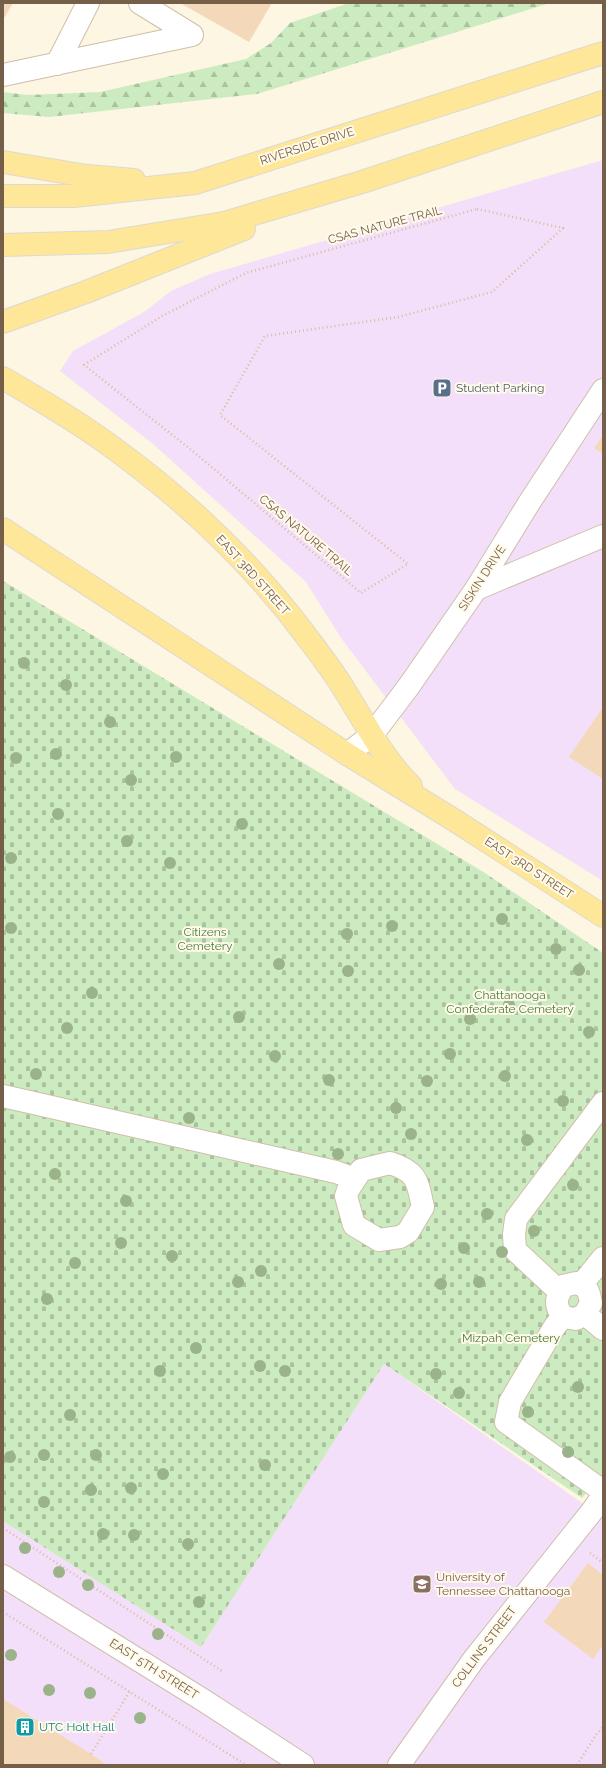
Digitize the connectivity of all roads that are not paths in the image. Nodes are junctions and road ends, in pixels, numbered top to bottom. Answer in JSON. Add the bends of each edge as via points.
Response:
{"nodes":[{"id":1,"x":88,"y":3,"type":"edge"},
{"id":2,"x":140,"y":3,"type":"edge"},
{"id":3,"x":603,"y":53,"type":"edge"},
{"id":4,"x":57,"y":64,"type":"junction"},
{"id":5,"x":3,"y":76,"type":"edge"},
{"id":6,"x":603,"y":102,"type":"edge"},
{"id":7,"x":3,"y":162,"type":"edge"},
{"id":8,"x":362,"y":182,"type":"junction"},
{"id":9,"x":195,"y":183,"type":"junction"},
{"id":10,"x":3,"y":196,"type":"edge"},
{"id":11,"x":3,"y":245,"type":"edge"},
{"id":12,"x":3,"y":322,"type":"edge"},
{"id":13,"x":3,"y":378,"type":"edge"},
{"id":14,"x":603,"y":390,"type":"edge"},
{"id":15,"x":3,"y":529,"type":"edge"},
{"id":16,"x":603,"y":536,"type":"edge"},
{"id":17,"x":476,"y":589,"type":"junction"},
{"id":18,"x":372,"y":735,"type":"junction"},
{"id":19,"x":347,"y":754,"type":"junction"},
{"id":20,"x":454,"y":820,"type":"junction"},
{"id":21,"x":603,"y":916,"type":"edge"},
{"id":22,"x":3,"y":1096,"type":"edge"},
{"id":23,"x":603,"y":1103,"type":"edge"},
{"id":24,"x":355,"y":1179,"type":"dead end"},
{"id":25,"x":603,"y":1258,"type":"edge"},
{"id":26,"x":582,"y":1284,"type":"junction"},
{"id":27,"x":560,"y":1292,"type":"junction"},
{"id":28,"x":585,"y":1314,"type":"junction"},
{"id":29,"x":563,"y":1317,"type":"junction"},
{"id":30,"x":603,"y":1329,"type":"edge"},
{"id":31,"x":603,"y":1491,"type":"edge"},
{"id":32,"x":603,"y":1494,"type":"edge"},
{"id":33,"x":3,"y":1576,"type":"edge"},
{"id":34,"x":303,"y":1765,"type":"edge"},
{"id":35,"x":399,"y":1765,"type":"edge"}],
"edges":[{"from":1,"to":4,"type":"street"},
{"from":2,"to":4,"type":"street","via":[[192,35]]},
{"from":3,"to":9,"type":"main road","name":"RIVERSIDE DRIVE"},
{"from":4,"to":5,"type":"street"},
{"from":6,"to":8,"type":"main road"},
{"from":7,"to":9,"type":"main road","via":[[87,176]]},
{"from":8,"to":11,"type":"main road","via":[[224,223],[108,242]]},
{"from":8,"to":12,"type":"main road","via":[[86,292]]},
{"from":9,"to":10,"type":"main road","name":"RIVERSIDE DRIVE","via":[[74,196]]},
{"from":13,"to":18,"type":"main road","name":"EAST 3RD STREET","via":[[102,439],[188,507],[270,591],[307,637]]},
{"from":14,"to":17,"type":"street","name":"SISKIN DRIVE"},
{"from":15,"to":19,"type":"main road","name":"EAST 3RD STREET"},
{"from":16,"to":17,"type":"street"},
{"from":17,"to":18,"type":"street","name":"SISKIN DRIVE"},
{"from":18,"to":19,"type":"street","name":"SISKIN DRIVE"},
{"from":18,"to":20,"type":"main road","name":"EAST 3RD STREET","via":[[391,764],[410,785]]},
{"from":19,"to":20,"type":"main road","name":"EAST 3RD STREET"},
{"from":20,"to":21,"type":"main road","name":"EAST 3RD STREET"},
{"from":22,"to":24,"type":"street","via":[[336,1172]]},
{"from":23,"to":27,"type":"street","via":[[516,1219],[515,1250]]},
{"from":25,"to":26,"type":"street"},
{"from":26,"to":27,"type":"street","via":[[563,1286]]},
{"from":26,"to":28,"type":"street","via":[[588,1290],[591,1303]]},
{"from":27,"to":29,"type":"street","via":[[556,1302]]},
{"from":28,"to":29,"type":"street","via":[[576,1320]]},
{"from":28,"to":30,"type":"street"},
{"from":29,"to":31,"type":"street","via":[[510,1402],[506,1422]]},
{"from":32,"to":35,"type":"street","name":"COLLINS STREET","via":[[474,1659]]},
{"from":33,"to":34,"type":"street","name":"EAST 5TH STREET"}]}
